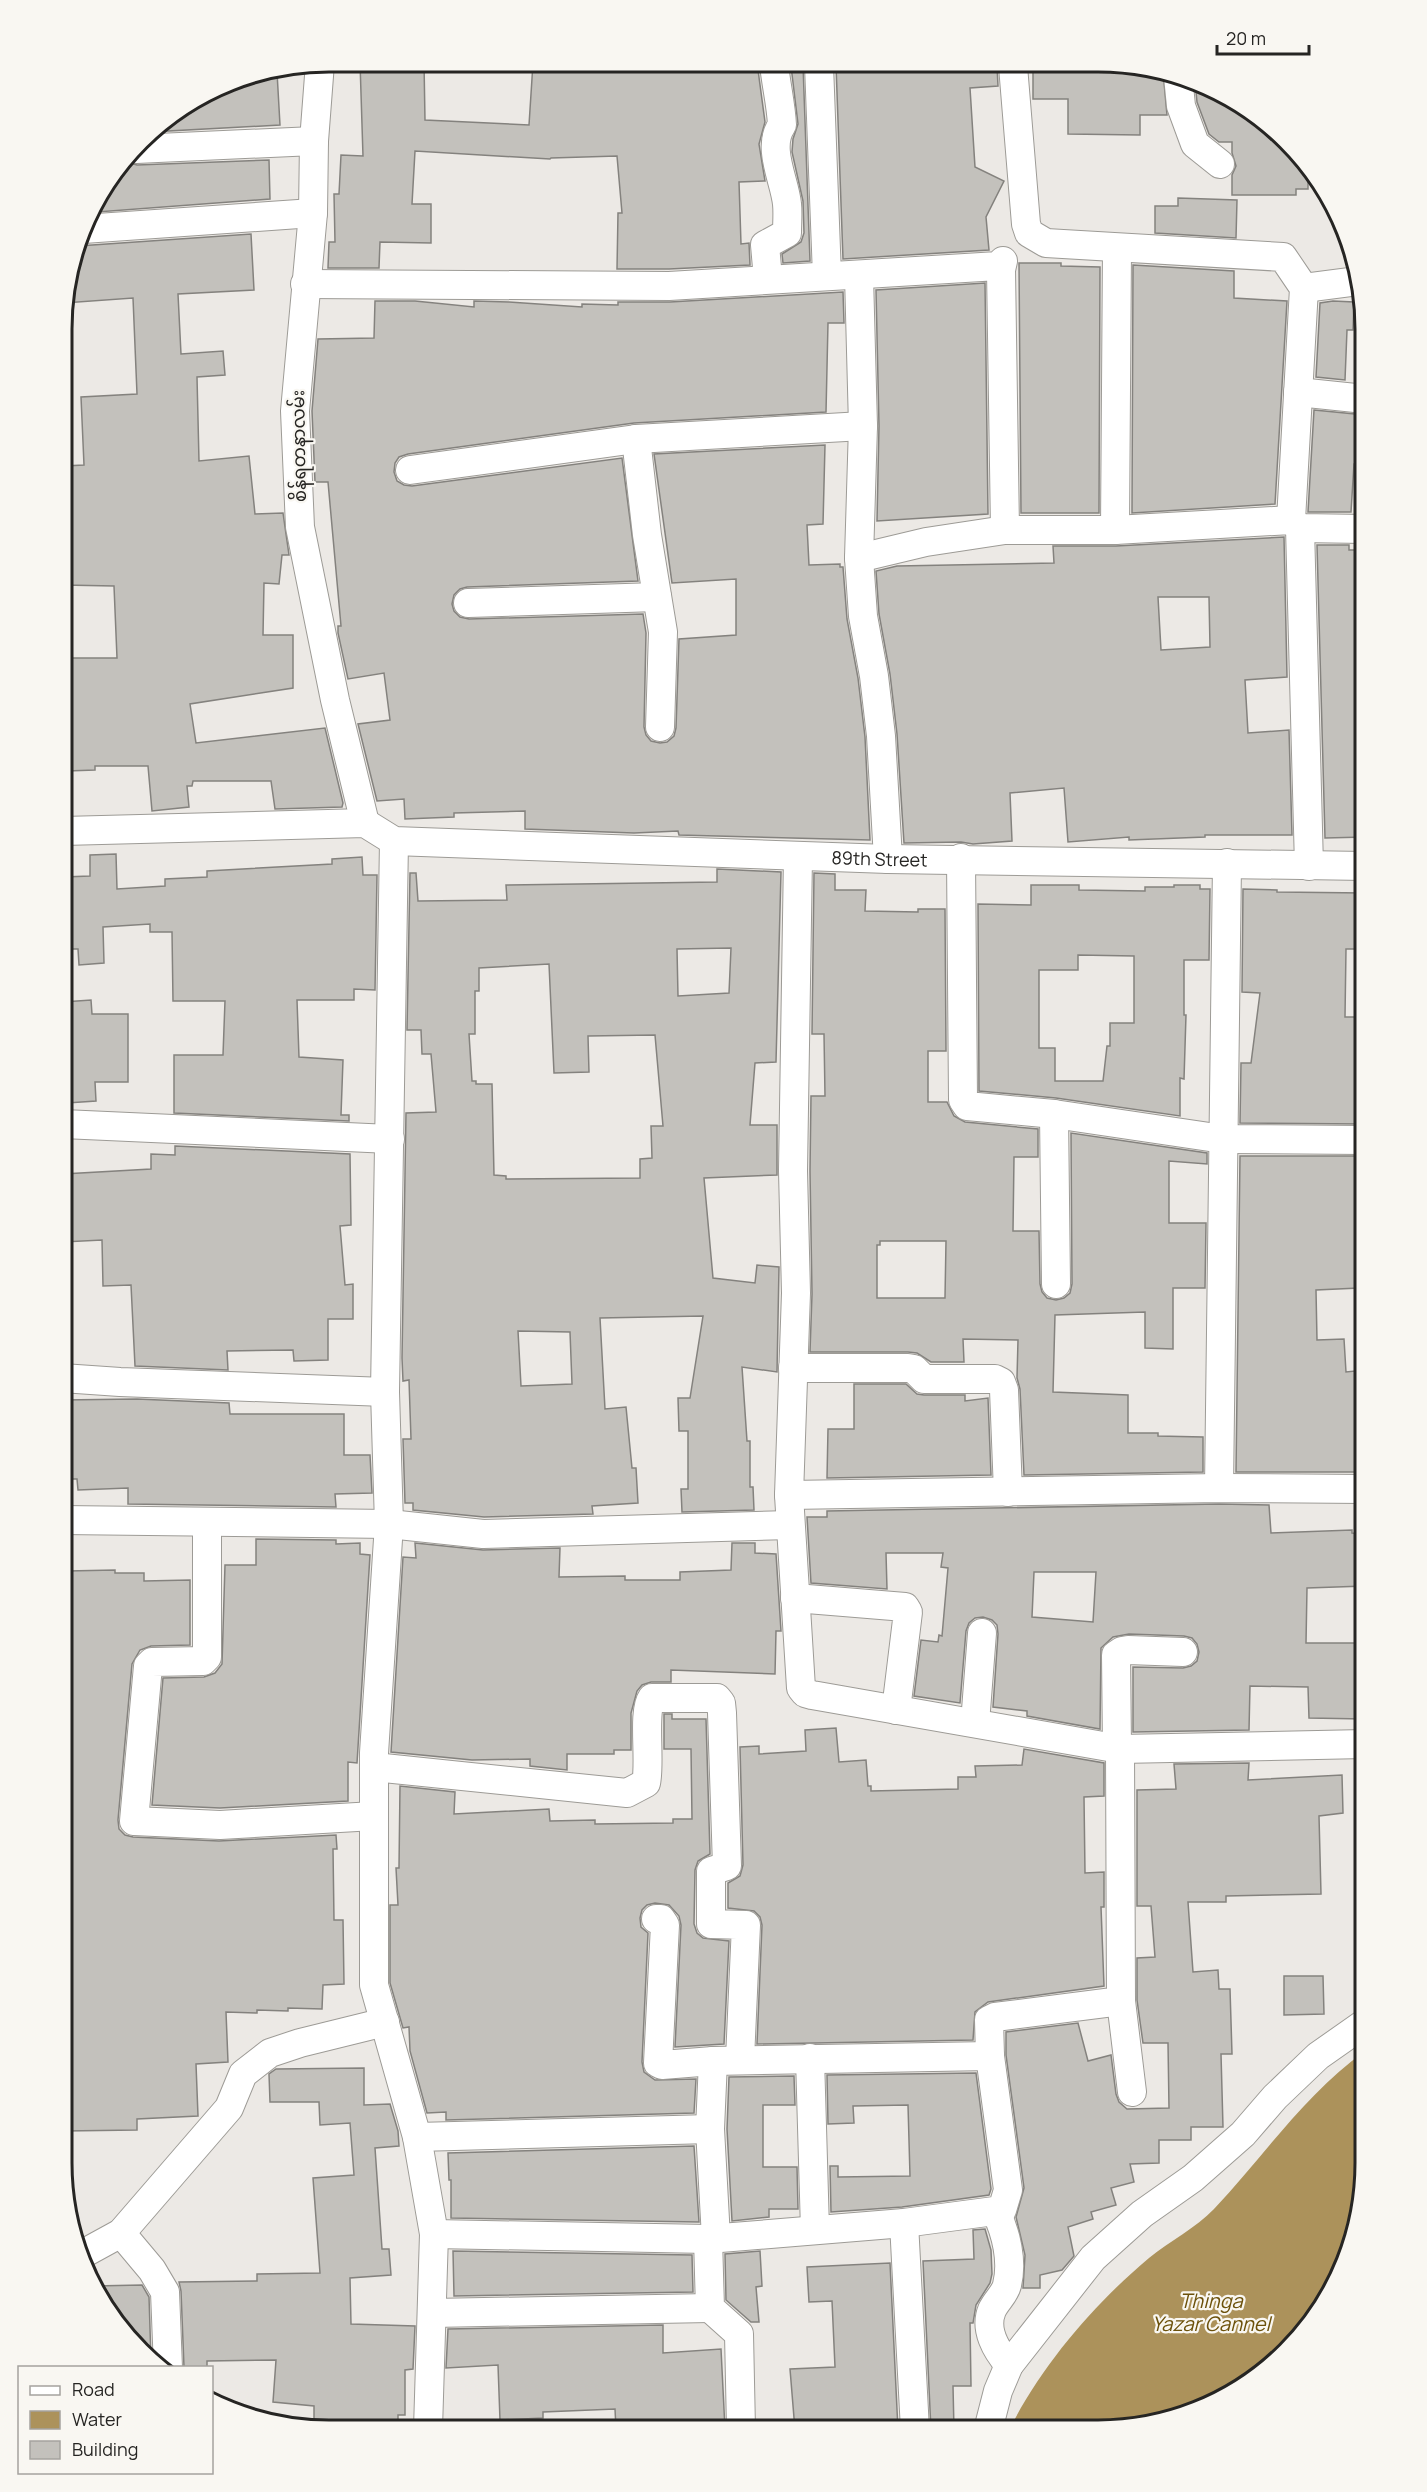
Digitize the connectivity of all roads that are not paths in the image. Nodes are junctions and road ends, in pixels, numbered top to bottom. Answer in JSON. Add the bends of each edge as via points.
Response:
{"nodes":[{"id":1,"x":775,"y":72,"type":"edge"},
{"id":2,"x":819,"y":72,"type":"edge"},
{"id":3,"x":1013,"y":72,"type":"edge"},
{"id":4,"x":319,"y":73,"type":"edge"},
{"id":5,"x":1179,"y":85,"type":"edge"},
{"id":6,"x":314,"y":141,"type":"junction"},
{"id":7,"x":146,"y":149,"type":"edge"},
{"id":8,"x":1220,"y":164,"type":"dead end"},
{"id":9,"x":313,"y":213,"type":"junction"},
{"id":10,"x":92,"y":229,"type":"edge"},
{"id":11,"x":1039,"y":240,"type":"junction"},
{"id":12,"x":1117,"y":248,"type":"junction"},
{"id":13,"x":1003,"y":261,"type":"junction"},
{"id":14,"x":827,"y":276,"type":"junction"},
{"id":15,"x":859,"y":276,"type":"junction"},
{"id":16,"x":768,"y":279,"type":"junction"},
{"id":17,"x":1351,"y":282,"type":"edge"},
{"id":18,"x":305,"y":284,"type":"junction"},
{"id":19,"x":1304,"y":288,"type":"junction"},
{"id":20,"x":1298,"y":392,"type":"junction"},
{"id":21,"x":1355,"y":398,"type":"edge"},
{"id":22,"x":863,"y":426,"type":"junction"},
{"id":23,"x":636,"y":439,"type":"junction"},
{"id":24,"x":410,"y":470,"type":"dead end"},
{"id":25,"x":1295,"y":524,"type":"junction"},
{"id":26,"x":1355,"y":528,"type":"edge"},
{"id":27,"x":1005,"y":530,"type":"junction"},
{"id":28,"x":1115,"y":530,"type":"junction"},
{"id":29,"x":859,"y":558,"type":"junction"},
{"id":30,"x":657,"y":597,"type":"junction"},
{"id":31,"x":468,"y":603,"type":"dead end"},
{"id":32,"x":660,"y":727,"type":"dead end"},
{"id":33,"x":365,"y":823,"type":"junction"},
{"id":34,"x":72,"y":831,"type":"edge"},
{"id":35,"x":394,"y":841,"type":"junction"},
{"id":36,"x":798,"y":856,"type":"junction"},
{"id":37,"x":961,"y":858,"type":"junction"},
{"id":38,"x":888,"y":859,"type":"junction"},
{"id":39,"x":1227,"y":863,"type":"junction"},
{"id":40,"x":1309,"y":866,"type":"junction"},
{"id":41,"x":1355,"y":866,"type":"edge"},
{"id":42,"x":1054,"y":1114,"type":"junction"},
{"id":43,"x":72,"y":1124,"type":"edge"},
{"id":44,"x":390,"y":1139,"type":"junction"},
{"id":45,"x":1223,"y":1139,"type":"junction"},
{"id":46,"x":1355,"y":1140,"type":"edge"},
{"id":47,"x":1056,"y":1284,"type":"dead end"},
{"id":48,"x":793,"y":1368,"type":"junction"},
{"id":49,"x":72,"y":1379,"type":"edge"},
{"id":50,"x":385,"y":1392,"type":"junction"},
{"id":51,"x":1219,"y":1488,"type":"junction"},
{"id":52,"x":1355,"y":1489,"type":"edge"},
{"id":53,"x":1008,"y":1492,"type":"junction"},
{"id":54,"x":789,"y":1495,"type":"junction"},
{"id":55,"x":72,"y":1520,"type":"edge"},
{"id":56,"x":207,"y":1522,"type":"junction"},
{"id":57,"x":389,"y":1524,"type":"junction"},
{"id":58,"x":790,"y":1525,"type":"junction"},
{"id":59,"x":795,"y":1598,"type":"junction"},
{"id":60,"x":982,"y":1633,"type":"dead end"},
{"id":61,"x":1183,"y":1652,"type":"dead end"},
{"id":62,"x":896,"y":1710,"type":"junction"},
{"id":63,"x":975,"y":1723,"type":"junction"},
{"id":64,"x":1355,"y":1744,"type":"edge"},
{"id":65,"x":1118,"y":1749,"type":"junction"},
{"id":66,"x":374,"y":1767,"type":"junction"},
{"id":67,"x":374,"y":1816,"type":"junction"},
{"id":68,"x":656,"y":1919,"type":"dead end"},
{"id":69,"x":1121,"y":2001,"type":"junction"},
{"id":70,"x":385,"y":2022,"type":"junction"},
{"id":71,"x":1355,"y":2030,"type":"edge"},
{"id":72,"x":990,"y":2056,"type":"junction"},
{"id":73,"x":810,"y":2058,"type":"junction"},
{"id":74,"x":727,"y":2060,"type":"junction"},
{"id":75,"x":1132,"y":2092,"type":"dead end"},
{"id":76,"x":710,"y":2128,"type":"junction"},
{"id":77,"x":417,"y":2137,"type":"junction"},
{"id":78,"x":996,"y":2211,"type":"junction"},
{"id":79,"x":904,"y":2223,"type":"junction"},
{"id":80,"x":815,"y":2230,"type":"junction"},
{"id":81,"x":121,"y":2233,"type":"junction"},
{"id":82,"x":434,"y":2234,"type":"junction"},
{"id":83,"x":712,"y":2238,"type":"junction"},
{"id":84,"x":88,"y":2251,"type":"edge"},
{"id":85,"x":710,"y":2308,"type":"junction"},
{"id":86,"x":432,"y":2313,"type":"junction"},
{"id":87,"x":168,"y":2363,"type":"edge"},
{"id":88,"x":1009,"y":2365,"type":"junction"},
{"id":89,"x":428,"y":2420,"type":"edge"},
{"id":90,"x":741,"y":2420,"type":"edge"},
{"id":91,"x":914,"y":2420,"type":"edge"},
{"id":92,"x":991,"y":2420,"type":"edge"}],
"edges":[{"from":1,"to":16,"type":"street","via":[[782,125],[777,132],[777,154],[787,202],[787,233],[765,245]]},
{"from":2,"to":14,"type":"street"},
{"from":3,"to":11,"type":"street","via":[[1026,224],[1029,233]]},
{"from":4,"to":6,"type":"street","name":"စိန်ရတနာလမ်း"},
{"from":5,"to":8,"type":"street","via":[[1181,105],[1195,144]]},
{"from":6,"to":7,"type":"street"},
{"from":6,"to":9,"type":"street","name":"စိန်ရတနာလမ်း"},
{"from":9,"to":10,"type":"street"},
{"from":9,"to":18,"type":"street","name":"စိန်ရတနာလမ်း"},
{"from":11,"to":12,"type":"street"},
{"from":11,"to":13,"type":"street"},
{"from":12,"to":19,"type":"street","via":[[1282,257]]},
{"from":12,"to":28,"type":"street"},
{"from":13,"to":15,"type":"street","via":[[998,266]]},
{"from":13,"to":27,"type":"street"},
{"from":14,"to":15,"type":"street"},
{"from":14,"to":16,"type":"street"},
{"from":15,"to":22,"type":"street"},
{"from":16,"to":18,"type":"street","via":[[669,286]]},
{"from":17,"to":19,"type":"street"},
{"from":18,"to":33,"type":"street","name":"စိန်ရတနာလမ်း","via":[[295,411],[300,526],[335,700]]},
{"from":19,"to":20,"type":"street"},
{"from":20,"to":21,"type":"street"},
{"from":20,"to":25,"type":"street"},
{"from":22,"to":23,"type":"street"},
{"from":22,"to":29,"type":"street"},
{"from":23,"to":24,"type":"street"},
{"from":23,"to":30,"type":"street"},
{"from":25,"to":26,"type":"street"},
{"from":25,"to":28,"type":"street"},
{"from":25,"to":40,"type":"street"},
{"from":27,"to":28,"type":"street"},
{"from":27,"to":29,"type":"street","via":[[926,542]]},
{"from":29,"to":38,"type":"street","via":[[863,616],[881,736]]},
{"from":30,"to":31,"type":"street"},
{"from":30,"to":32,"type":"street","via":[[663,633]]},
{"from":33,"to":34,"type":"street"},
{"from":33,"to":35,"type":"street"},
{"from":35,"to":36,"type":"street","name":"89th Street"},
{"from":35,"to":44,"type":"street"},
{"from":36,"to":38,"type":"street","name":"89th Street"},
{"from":36,"to":48,"type":"street"},
{"from":37,"to":38,"type":"street","name":"89th Street"},
{"from":37,"to":39,"type":"street","name":"89th Street"},
{"from":37,"to":42,"type":"street","via":[[965,1104]]},
{"from":39,"to":40,"type":"street","name":"89th Street"},
{"from":39,"to":45,"type":"street"},
{"from":40,"to":41,"type":"street","name":"89th Street"},
{"from":42,"to":45,"type":"street"},
{"from":42,"to":47,"type":"street"},
{"from":43,"to":44,"type":"street"},
{"from":44,"to":50,"type":"street"},
{"from":45,"to":46,"type":"street"},
{"from":45,"to":51,"type":"street"},
{"from":48,"to":53,"type":"street","via":[[908,1368],[924,1379],[1001,1382]]},
{"from":48,"to":54,"type":"street"},
{"from":49,"to":50,"type":"street"},
{"from":50,"to":57,"type":"street"},
{"from":51,"to":52,"type":"street"},
{"from":51,"to":53,"type":"street"},
{"from":53,"to":54,"type":"street"},
{"from":54,"to":58,"type":"street"},
{"from":55,"to":56,"type":"street"},
{"from":56,"to":57,"type":"street"},
{"from":56,"to":67,"type":"street","via":[[207,1657],[203,1661],[152,1662],[148,1666],[134,1821],[220,1825]]},
{"from":57,"to":58,"type":"street","via":[[483,1534]]},
{"from":57,"to":66,"type":"street"},
{"from":58,"to":59,"type":"street"},
{"from":59,"to":62,"type":"street","via":[[800,1681],[805,1693]]},
{"from":59,"to":62,"type":"street","via":[[905,1607],[908,1612]]},
{"from":60,"to":63,"type":"street"},
{"from":61,"to":65,"type":"street","via":[[1128,1650],[1116,1655]]},
{"from":62,"to":63,"type":"street"},
{"from":63,"to":65,"type":"street"},
{"from":64,"to":65,"type":"street"},
{"from":65,"to":69,"type":"street"},
{"from":66,"to":67,"type":"street"},
{"from":66,"to":74,"type":"street","via":[[627,1793],[646,1783],[649,1773],[648,1703],[652,1698],[717,1698],[722,1713],[727,1866],[711,1871],[711,1923],[746,1925]]},
{"from":67,"to":70,"type":"street","via":[[374,1985]]},
{"from":68,"to":74,"type":"street","via":[[665,1925],[658,2063]]},
{"from":69,"to":72,"type":"street","via":[[991,2018]]},
{"from":69,"to":75,"type":"street"},
{"from":70,"to":77,"type":"street"},
{"from":70,"to":81,"type":"street","via":[[270,2053],[243,2074],[229,2108]]},
{"from":71,"to":88,"type":"street","via":[[1318,2056],[1243,2134],[1193,2178],[1142,2214],[1093,2258]]},
{"from":72,"to":73,"type":"street"},
{"from":72,"to":78,"type":"street","via":[[1008,2190],[1002,2210]]},
{"from":73,"to":74,"type":"street"},
{"from":73,"to":80,"type":"street"},
{"from":74,"to":76,"type":"street"},
{"from":76,"to":77,"type":"street"},
{"from":76,"to":83,"type":"street"},
{"from":77,"to":82,"type":"street"},
{"from":78,"to":79,"type":"street"},
{"from":78,"to":88,"type":"street","via":[[1008,2253],[1007,2285],[989,2321],[995,2349]]},
{"from":79,"to":80,"type":"street"},
{"from":79,"to":91,"type":"street"},
{"from":80,"to":83,"type":"street"},
{"from":81,"to":84,"type":"street"},
{"from":81,"to":87,"type":"street","via":[[165,2292]]},
{"from":82,"to":83,"type":"street"},
{"from":82,"to":86,"type":"street"},
{"from":83,"to":85,"type":"street"},
{"from":85,"to":86,"type":"street"},
{"from":85,"to":90,"type":"street","via":[[739,2334]]},
{"from":86,"to":89,"type":"street"},
{"from":88,"to":92,"type":"street"}]}
